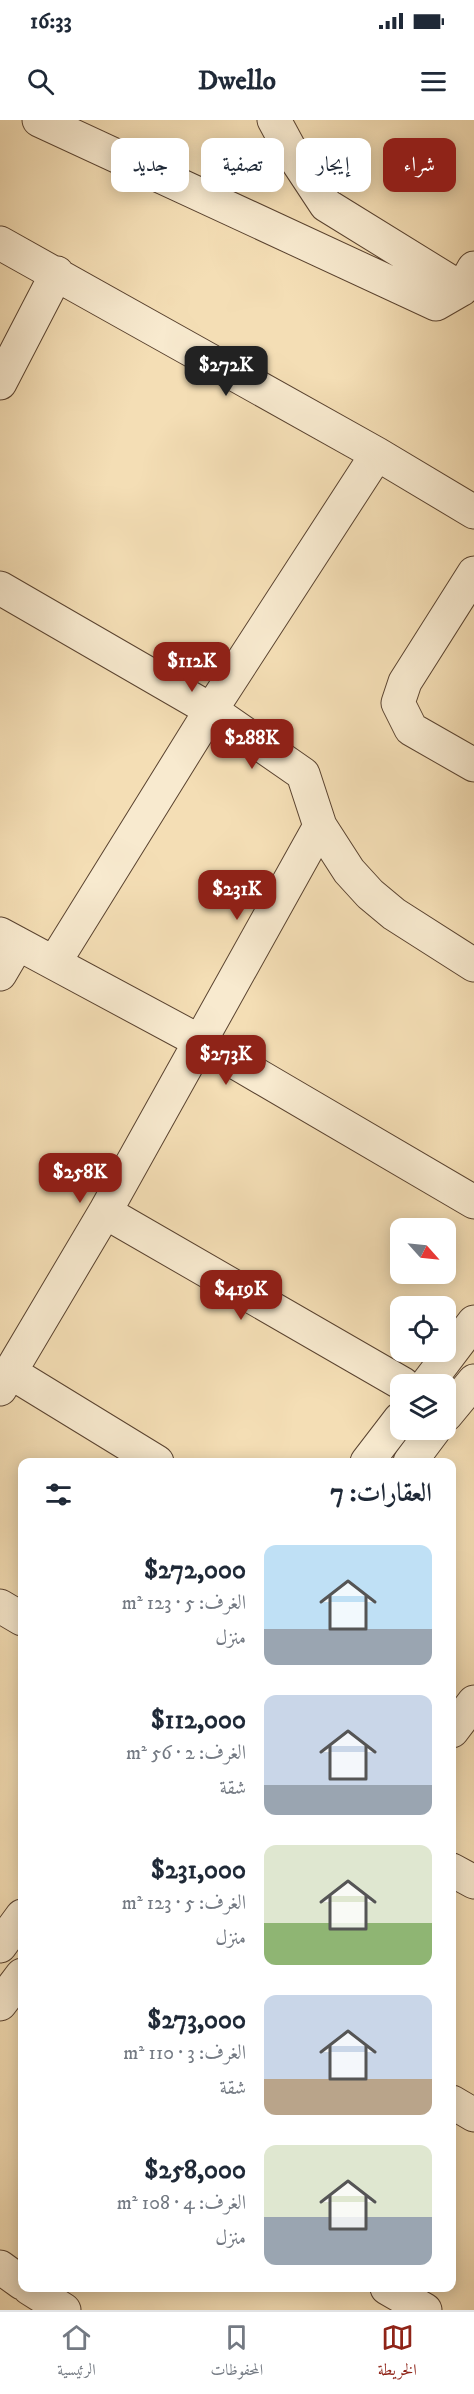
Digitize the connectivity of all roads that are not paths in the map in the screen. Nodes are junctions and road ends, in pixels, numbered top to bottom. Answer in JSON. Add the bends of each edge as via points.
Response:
{"nodes":[{"id":1,"x":39,"y":120,"type":"edge"},
{"id":2,"x":274,"y":120,"type":"edge"},
{"id":3,"x":0,"y":243,"type":"edge"},
{"id":4,"x":57,"y":273,"type":"junction"},
{"id":5,"x":468,"y":279,"type":"edge"},
{"id":6,"x":4,"y":366,"type":"edge"},
{"id":7,"x":377,"y":453,"type":"junction"},
{"id":8,"x":474,"y":512,"type":"edge"},
{"id":9,"x":474,"y":573,"type":"edge"},
{"id":10,"x":0,"y":588,"type":"edge"},
{"id":11,"x":211,"y":710,"type":"junction"},
{"id":12,"x":474,"y":765,"type":"edge"},
{"id":13,"x":320,"y":826,"type":"junction"},
{"id":14,"x":9,"y":940,"type":"edge"},
{"id":15,"x":54,"y":963,"type":"junction"},
{"id":16,"x":474,"y":965,"type":"edge"},
{"id":17,"x":0,"y":974,"type":"edge"},
{"id":18,"x":199,"y":1041,"type":"junction"},
{"id":19,"x":474,"y":1202,"type":"edge"},
{"id":20,"x":105,"y":1212,"type":"junction"},
{"id":21,"x":474,"y":1322,"type":"edge"},
{"id":22,"x":435,"y":1374,"type":"edge"},
{"id":23,"x":390,"y":1376,"type":"edge"},
{"id":24,"x":5,"y":1380,"type":"edge"},
{"id":25,"x":474,"y":1381,"type":"edge"},
{"id":26,"x":456,"y":1403,"type":"edge"},
{"id":27,"x":390,"y":1432,"type":"edge"},
{"id":28,"x":426,"y":1440,"type":"edge"},
{"id":29,"x":150,"y":1458,"type":"edge"},
{"id":30,"x":370,"y":1458,"type":"edge"},
{"id":31,"x":413,"y":1458,"type":"edge"},
{"id":32,"x":0,"y":1606,"type":"edge"},
{"id":33,"x":18,"y":1617,"type":"edge"},
{"id":34,"x":474,"y":1702,"type":"edge"},
{"id":35,"x":456,"y":1726,"type":"edge"},
{"id":36,"x":456,"y":1872,"type":"edge"},
{"id":37,"x":474,"y":1882,"type":"edge"},
{"id":38,"x":18,"y":1921,"type":"edge"},
{"id":39,"x":0,"y":1946,"type":"edge"},
{"id":40,"x":18,"y":1980,"type":"edge"},
{"id":41,"x":0,"y":2004,"type":"edge"},
{"id":42,"x":456,"y":2104,"type":"edge"},
{"id":43,"x":474,"y":2115,"type":"edge"},
{"id":44,"x":0,"y":2267,"type":"edge"},
{"id":45,"x":18,"y":2278,"type":"edge"},
{"id":46,"x":394,"y":2292,"type":"edge"},
{"id":47,"x":425,"y":2310,"type":"edge"}],
"edges":[{"from":1,"to":5,"type":"street","via":[[436,304]]},
{"from":2,"to":5,"type":"street","via":[[326,205]]},
{"from":3,"to":4,"type":"street"},
{"from":4,"to":6,"type":"street"},
{"from":4,"to":7,"type":"street"},
{"from":7,"to":8,"type":"street"},
{"from":7,"to":11,"type":"street"},
{"from":9,"to":12,"type":"street","via":[[405,681],[398,703],[411,729]]},
{"from":10,"to":11,"type":"street"},
{"from":11,"to":13,"type":"street","via":[[303,774]]},
{"from":11,"to":15,"type":"street"},
{"from":13,"to":16,"type":"street","via":[[349,871],[370,894]]},
{"from":13,"to":18,"type":"street"},
{"from":14,"to":15,"type":"street"},
{"from":14,"to":17,"type":"street"},
{"from":15,"to":18,"type":"street"},
{"from":18,"to":19,"type":"street"},
{"from":18,"to":20,"type":"street"},
{"from":20,"to":23,"type":"street"},
{"from":20,"to":24,"type":"street"},
{"from":21,"to":22,"type":"street"},
{"from":24,"to":29,"type":"street"},
{"from":25,"to":26,"type":"street"},
{"from":27,"to":30,"type":"street"},
{"from":28,"to":31,"type":"street"},
{"from":32,"to":33,"type":"street"},
{"from":34,"to":35,"type":"street"},
{"from":36,"to":37,"type":"street"},
{"from":38,"to":39,"type":"street"},
{"from":40,"to":41,"type":"street"},
{"from":42,"to":43,"type":"street"},
{"from":44,"to":45,"type":"street"},
{"from":46,"to":47,"type":"street"}]}
